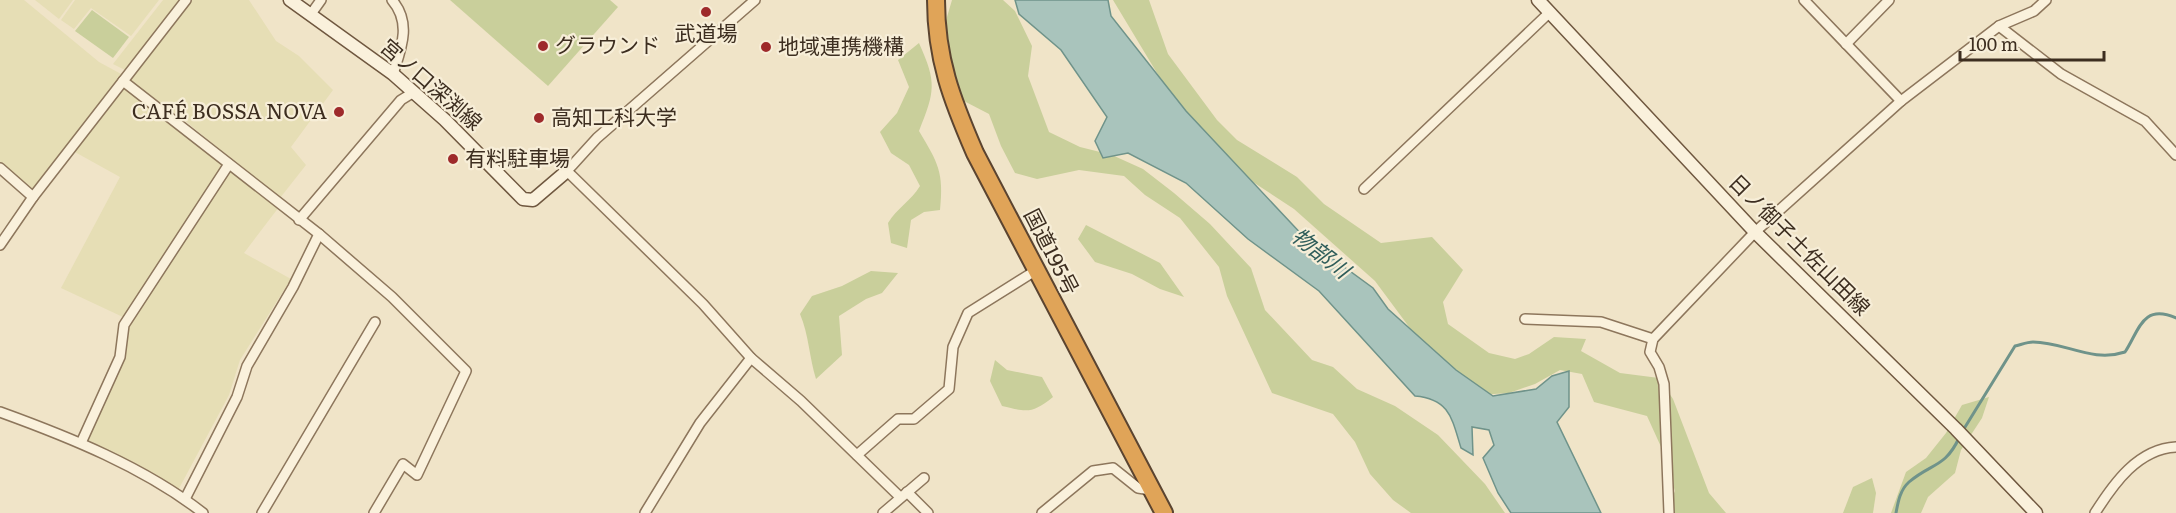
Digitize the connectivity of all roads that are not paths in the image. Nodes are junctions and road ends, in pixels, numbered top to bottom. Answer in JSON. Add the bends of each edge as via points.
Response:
{"nodes":[{"id":1,"x":186,"y":0,"type":"edge"},
{"id":2,"x":290,"y":0,"type":"edge"},
{"id":3,"x":321,"y":0,"type":"edge"},
{"id":4,"x":393,"y":0,"type":"edge"},
{"id":5,"x":755,"y":0,"type":"edge"},
{"id":6,"x":936,"y":0,"type":"edge"},
{"id":7,"x":1538,"y":0,"type":"edge"},
{"id":8,"x":1804,"y":0,"type":"edge"},
{"id":9,"x":1889,"y":0,"type":"edge"},
{"id":10,"x":2046,"y":0,"type":"edge"},
{"id":11,"x":1550,"y":12,"type":"junction"},
{"id":12,"x":311,"y":14,"type":"junction"},
{"id":13,"x":1999,"y":27,"type":"junction"},
{"id":14,"x":1846,"y":44,"type":"junction"},
{"id":15,"x":393,"y":74,"type":"junction"},
{"id":16,"x":123,"y":81,"type":"junction"},
{"id":17,"x":414,"y":92,"type":"junction"},
{"id":18,"x":1901,"y":101,"type":"junction"},
{"id":19,"x":2176,"y":155,"type":"edge"},
{"id":20,"x":229,"y":164,"type":"junction"},
{"id":21,"x":0,"y":168,"type":"edge"},
{"id":22,"x":567,"y":171,"type":"junction"},
{"id":23,"x":1364,"y":189,"type":"dead end"},
{"id":24,"x":33,"y":197,"type":"junction"},
{"id":25,"x":299,"y":220,"type":"junction"},
{"id":26,"x":1755,"y":232,"type":"junction"},
{"id":27,"x":319,"y":234,"type":"junction"},
{"id":28,"x":0,"y":245,"type":"edge"},
{"id":29,"x":1035,"y":272,"type":"junction"},
{"id":30,"x":1525,"y":319,"type":"dead end"},
{"id":31,"x":375,"y":322,"type":"dead end"},
{"id":32,"x":1653,"y":339,"type":"junction"},
{"id":33,"x":751,"y":358,"type":"junction"},
{"id":34,"x":0,"y":412,"type":"edge"},
{"id":35,"x":81,"y":443,"type":"junction"},
{"id":36,"x":2176,"y":447,"type":"edge"},
{"id":37,"x":857,"y":455,"type":"junction"},
{"id":38,"x":924,"y":478,"type":"dead end"},
{"id":39,"x":1151,"y":490,"type":"junction"},
{"id":40,"x":904,"y":494,"type":"junction"},
{"id":41,"x":185,"y":499,"type":"junction"},
{"id":42,"x":203,"y":513,"type":"edge"},
{"id":43,"x":262,"y":513,"type":"edge"},
{"id":44,"x":374,"y":513,"type":"edge"},
{"id":45,"x":645,"y":513,"type":"edge"},
{"id":46,"x":883,"y":513,"type":"edge"},
{"id":47,"x":928,"y":513,"type":"edge"},
{"id":48,"x":1042,"y":513,"type":"edge"},
{"id":49,"x":1164,"y":513,"type":"edge"},
{"id":50,"x":1669,"y":513,"type":"edge"},
{"id":51,"x":2036,"y":513,"type":"edge"},
{"id":52,"x":2095,"y":513,"type":"edge"}],
"edges":[{"from":1,"to":16,"type":"street"},
{"from":2,"to":12,"type":"main road","name":"宮ノ口深渕線"},
{"from":3,"to":12,"type":"street"},
{"from":4,"to":15,"type":"street","via":[[403,21],[404,34]]},
{"from":5,"to":22,"type":"street","via":[[597,138]]},
{"from":6,"to":29,"type":"highway","name":"国道195号","via":[[942,66],[952,101]]},
{"from":7,"to":11,"type":"main road","name":"日ノ御子土佐山田線"},
{"from":8,"to":14,"type":"street"},
{"from":9,"to":14,"type":"street"},
{"from":10,"to":13,"type":"street"},
{"from":11,"to":23,"type":"street"},
{"from":11,"to":26,"type":"main road","name":"日ノ御子土佐山田線"},
{"from":12,"to":15,"type":"main road","name":"宮ノ口深渕線"},
{"from":13,"to":18,"type":"street"},
{"from":13,"to":19,"type":"street","via":[[2061,74],[2145,121]]},
{"from":14,"to":18,"type":"street"},
{"from":15,"to":17,"type":"main road","name":"宮ノ口深渕線"},
{"from":16,"to":20,"type":"street"},
{"from":16,"to":24,"type":"street"},
{"from":17,"to":22,"type":"main road","name":"宮ノ口深渕線","via":[[523,199],[533,200]]},
{"from":17,"to":25,"type":"street","via":[[401,100]]},
{"from":18,"to":26,"type":"street"},
{"from":20,"to":25,"type":"street"},
{"from":20,"to":35,"type":"street","via":[[124,326],[120,357]]},
{"from":21,"to":24,"type":"street"},
{"from":22,"to":33,"type":"street","via":[[703,304]]},
{"from":24,"to":28,"type":"street"},
{"from":25,"to":27,"type":"street"},
{"from":26,"to":32,"type":"street"},
{"from":26,"to":51,"type":"main road","name":"日ノ御子土佐山田線"},
{"from":27,"to":41,"type":"street","via":[[294,287],[247,366],[237,397]]},
{"from":27,"to":44,"type":"street","via":[[392,297],[466,371],[417,475],[403,464]]},
{"from":29,"to":37,"type":"street","via":[[968,313],[953,347],[949,389],[914,419],[898,419]]},
{"from":29,"to":39,"type":"highway","name":"国道195号"},
{"from":30,"to":32,"type":"street","via":[[1601,322]]},
{"from":31,"to":43,"type":"street"},
{"from":32,"to":50,"type":"street","via":[[1650,352],[1664,384]]},
{"from":33,"to":37,"type":"street"},
{"from":33,"to":45,"type":"street","via":[[700,423]]},
{"from":34,"to":35,"type":"street"},
{"from":35,"to":41,"type":"street"},
{"from":36,"to":52,"type":"street","via":[[2164,448],[2131,465]]},
{"from":37,"to":40,"type":"street"},
{"from":38,"to":40,"type":"street"},
{"from":39,"to":48,"type":"street","via":[[1138,488],[1113,468],[1093,471]]},
{"from":39,"to":49,"type":"highway","name":"国道195号"},
{"from":40,"to":46,"type":"street"},
{"from":40,"to":47,"type":"street"},
{"from":41,"to":42,"type":"street"}]}
